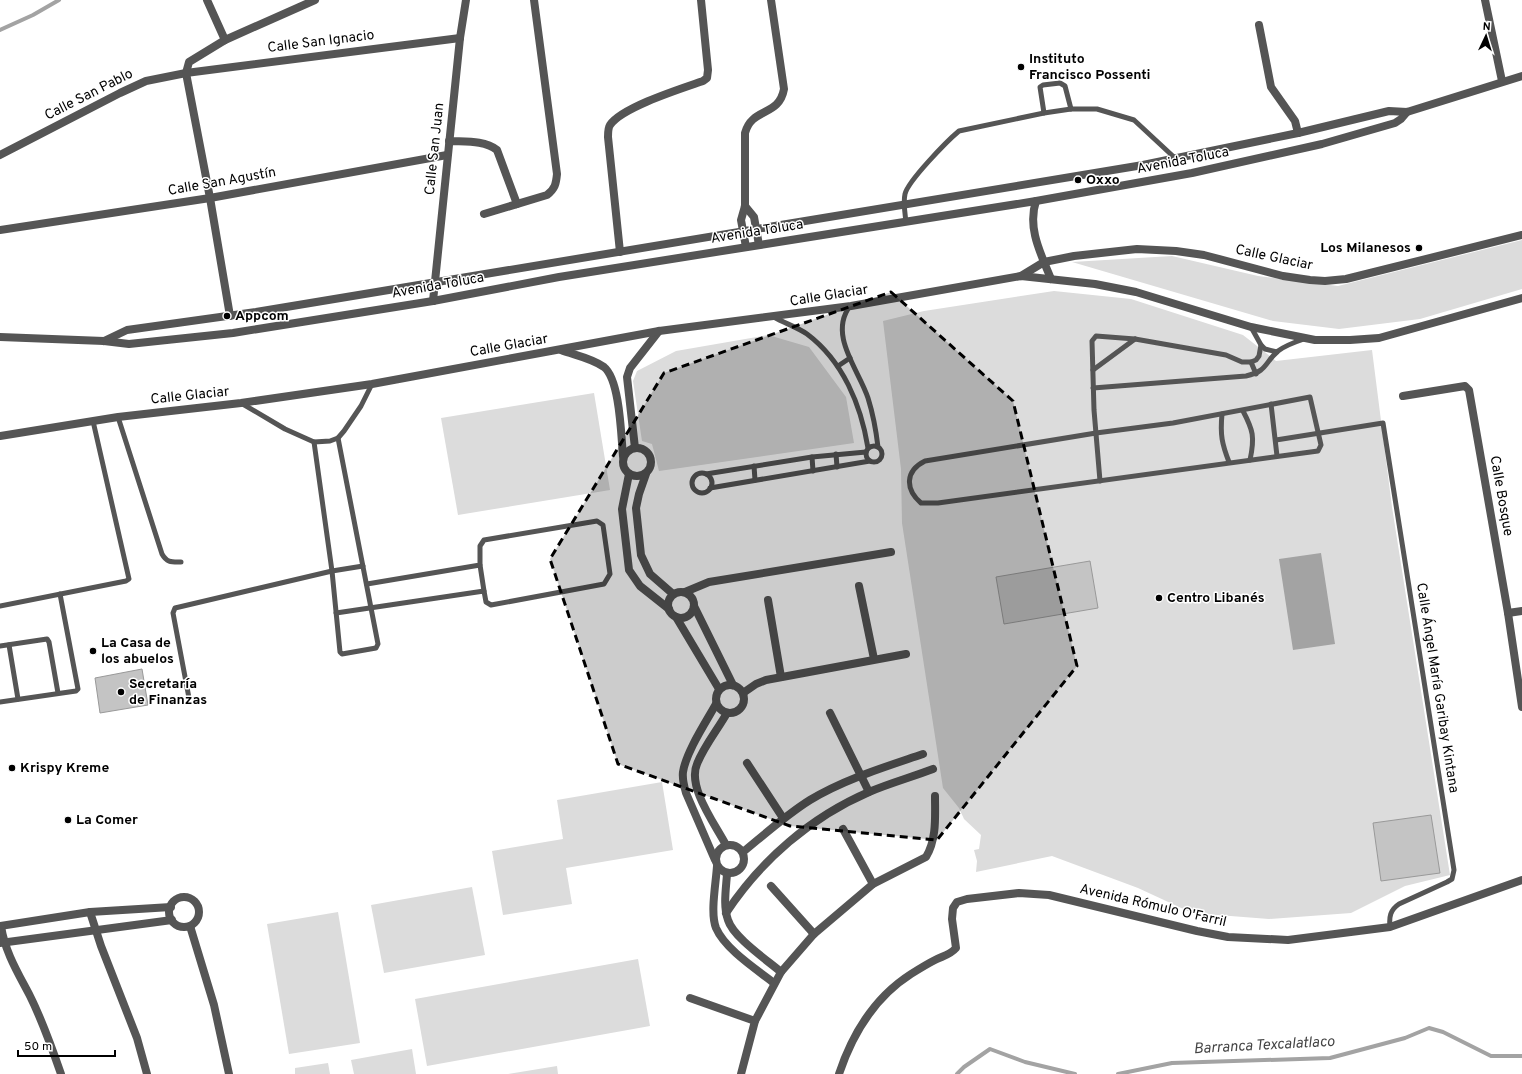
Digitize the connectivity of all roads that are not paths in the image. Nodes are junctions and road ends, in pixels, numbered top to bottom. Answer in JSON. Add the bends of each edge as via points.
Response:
{"nodes":[{"id":1,"x":207,"y":0,"type":"edge"},
{"id":2,"x":315,"y":0,"type":"edge"},
{"id":3,"x":466,"y":0,"type":"edge"},
{"id":4,"x":534,"y":0,"type":"edge"},
{"id":5,"x":701,"y":0,"type":"edge"},
{"id":6,"x":771,"y":0,"type":"edge"},
{"id":7,"x":1485,"y":0,"type":"edge"},
{"id":8,"x":1259,"y":25,"type":"dead end"},
{"id":9,"x":460,"y":38,"type":"junction"},
{"id":10,"x":225,"y":40,"type":"junction"},
{"id":11,"x":186,"y":73,"type":"junction"},
{"id":12,"x":1522,"y":76,"type":"edge"},
{"id":13,"x":1502,"y":81,"type":"junction"},
{"id":14,"x":1071,"y":109,"type":"junction"},
{"id":15,"x":1044,"y":112,"type":"junction"},
{"id":16,"x":1407,"y":112,"type":"junction"},
{"id":17,"x":1298,"y":133,"type":"junction"},
{"id":18,"x":449,"y":141,"type":"junction"},
{"id":19,"x":0,"y":155,"type":"edge"},
{"id":20,"x":447,"y":156,"type":"junction"},
{"id":21,"x":1176,"y":159,"type":"junction"},
{"id":22,"x":210,"y":198,"type":"junction"},
{"id":23,"x":1036,"y":201,"type":"junction"},
{"id":24,"x":517,"y":204,"type":"junction"},
{"id":25,"x":745,"y":206,"type":"junction"},
{"id":26,"x":904,"y":206,"type":"junction"},
{"id":27,"x":484,"y":214,"type":"dead end"},
{"id":28,"x":906,"y":222,"type":"junction"},
{"id":29,"x":0,"y":230,"type":"edge"},
{"id":30,"x":756,"y":230,"type":"junction"},
{"id":31,"x":743,"y":232,"type":"junction"},
{"id":32,"x":1522,"y":235,"type":"edge"},
{"id":33,"x":759,"y":245,"type":"junction"},
{"id":34,"x":746,"y":247,"type":"junction"},
{"id":35,"x":620,"y":252,"type":"junction"},
{"id":36,"x":1044,"y":262,"type":"junction"},
{"id":37,"x":1021,"y":276,"type":"junction"},
{"id":38,"x":1051,"y":279,"type":"junction"},
{"id":39,"x":434,"y":283,"type":"junction"},
{"id":40,"x":1522,"y":298,"type":"edge"},
{"id":41,"x":433,"y":301,"type":"junction"},
{"id":42,"x":851,"y":306,"type":"junction"},
{"id":43,"x":230,"y":316,"type":"junction"},
{"id":44,"x":774,"y":317,"type":"junction"},
{"id":45,"x":1251,"y":327,"type":"junction"},
{"id":46,"x":659,"y":331,"type":"junction"},
{"id":47,"x":0,"y":337,"type":"edge"},
{"id":48,"x":1135,"y":339,"type":"junction"},
{"id":49,"x":1304,"y":339,"type":"junction"},
{"id":50,"x":104,"y":341,"type":"junction"},
{"id":51,"x":1261,"y":345,"type":"junction"},
{"id":52,"x":561,"y":350,"type":"junction"},
{"id":53,"x":1277,"y":352,"type":"junction"},
{"id":54,"x":850,"y":358,"type":"junction"},
{"id":55,"x":1251,"y":362,"type":"junction"},
{"id":56,"x":838,"y":366,"type":"junction"},
{"id":57,"x":1093,"y":370,"type":"junction"},
{"id":58,"x":1256,"y":374,"type":"junction"},
{"id":59,"x":372,"y":384,"type":"junction"},
{"id":60,"x":1093,"y":388,"type":"junction"},
{"id":61,"x":1403,"y":396,"type":"dead end"},
{"id":62,"x":241,"y":404,"type":"junction"},
{"id":63,"x":1271,"y":404,"type":"junction"},
{"id":64,"x":1242,"y":411,"type":"junction"},
{"id":65,"x":1222,"y":414,"type":"junction"},
{"id":66,"x":118,"y":417,"type":"junction"},
{"id":67,"x":93,"y":421,"type":"junction"},
{"id":68,"x":1096,"y":433,"type":"junction"},
{"id":69,"x":1319,"y":434,"type":"junction"},
{"id":70,"x":0,"y":436,"type":"edge"},
{"id":71,"x":338,"y":438,"type":"junction"},
{"id":72,"x":1276,"y":440,"type":"junction"},
{"id":73,"x":314,"y":442,"type":"junction"},
{"id":74,"x":878,"y":446,"type":"junction"},
{"id":75,"x":635,"y":448,"type":"junction"},
{"id":76,"x":867,"y":450,"type":"junction"},
{"id":77,"x":836,"y":454,"type":"junction"},
{"id":78,"x":624,"y":456,"type":"junction"},
{"id":79,"x":1277,"y":456,"type":"junction"},
{"id":80,"x":812,"y":457,"type":"junction"},
{"id":81,"x":1250,"y":460,"type":"junction"},
{"id":82,"x":870,"y":461,"type":"junction"},
{"id":83,"x":1229,"y":462,"type":"junction"},
{"id":84,"x":754,"y":466,"type":"junction"},
{"id":85,"x":837,"y":467,"type":"junction"},
{"id":86,"x":813,"y":471,"type":"junction"},
{"id":87,"x":629,"y":474,"type":"junction"},
{"id":88,"x":646,"y":474,"type":"junction"},
{"id":89,"x":706,"y":474,"type":"junction"},
{"id":90,"x":755,"y":480,"type":"junction"},
{"id":91,"x":1100,"y":481,"type":"junction"},
{"id":92,"x":710,"y":488,"type":"junction"},
{"id":93,"x":891,"y":552,"type":"dead end"},
{"id":94,"x":181,"y":562,"type":"dead end"},
{"id":95,"x":480,"y":565,"type":"junction"},
{"id":96,"x":363,"y":566,"type":"junction"},
{"id":97,"x":332,"y":571,"type":"junction"},
{"id":98,"x":367,"y":584,"type":"junction"},
{"id":99,"x":859,"y":586,"type":"dead end"},
{"id":100,"x":484,"y":591,"type":"junction"},
{"id":101,"x":684,"y":592,"type":"junction"},
{"id":102,"x":60,"y":594,"type":"junction"},
{"id":103,"x":673,"y":594,"type":"junction"},
{"id":104,"x":768,"y":600,"type":"dead end"},
{"id":105,"x":0,"y":606,"type":"edge"},
{"id":106,"x":694,"y":606,"type":"junction"},
{"id":107,"x":372,"y":607,"type":"junction"},
{"id":108,"x":669,"y":609,"type":"junction"},
{"id":109,"x":1522,"y":611,"type":"edge"},
{"id":110,"x":336,"y":613,"type":"junction"},
{"id":111,"x":1508,"y":613,"type":"junction"},
{"id":112,"x":676,"y":617,"type":"junction"},
{"id":113,"x":9,"y":644,"type":"junction"},
{"id":114,"x":0,"y":646,"type":"edge"},
{"id":115,"x":906,"y":654,"type":"dead end"},
{"id":116,"x":874,"y":659,"type":"junction"},
{"id":117,"x":781,"y":677,"type":"junction"},
{"id":118,"x":734,"y":685,"type":"junction"},
{"id":119,"x":719,"y":689,"type":"junction"},
{"id":120,"x":58,"y":693,"type":"junction"},
{"id":121,"x":743,"y":693,"type":"junction"},
{"id":122,"x":189,"y":698,"type":"dead end"},
{"id":123,"x":18,"y":699,"type":"junction"},
{"id":124,"x":0,"y":702,"type":"edge"},
{"id":125,"x":716,"y":704,"type":"junction"},
{"id":126,"x":1522,"y":707,"type":"edge"},
{"id":127,"x":727,"y":713,"type":"junction"},
{"id":128,"x":830,"y":713,"type":"dead end"},
{"id":129,"x":923,"y":754,"type":"dead end"},
{"id":130,"x":747,"y":763,"type":"dead end"},
{"id":131,"x":933,"y":769,"type":"dead end"},
{"id":132,"x":860,"y":776,"type":"junction"},
{"id":133,"x":869,"y":792,"type":"junction"},
{"id":134,"x":935,"y":796,"type":"dead end"},
{"id":135,"x":783,"y":818,"type":"junction"},
{"id":136,"x":844,"y":829,"type":"dead end"},
{"id":137,"x":726,"y":846,"type":"junction"},
{"id":138,"x":743,"y":852,"type":"junction"},
{"id":139,"x":716,"y":863,"type":"junction"},
{"id":140,"x":727,"y":874,"type":"junction"},
{"id":141,"x":1522,"y":880,"type":"edge"},
{"id":142,"x":873,"y":884,"type":"junction"},
{"id":143,"x":770,"y":886,"type":"dead end"},
{"id":144,"x":171,"y":907,"type":"junction"},
{"id":145,"x":90,"y":912,"type":"junction"},
{"id":146,"x":726,"y":913,"type":"junction"},
{"id":147,"x":172,"y":920,"type":"junction"},
{"id":148,"x":1389,"y":923,"type":"junction"},
{"id":149,"x":0,"y":926,"type":"edge"},
{"id":150,"x":190,"y":926,"type":"junction"},
{"id":151,"x":96,"y":929,"type":"junction"},
{"id":152,"x":814,"y":934,"type":"junction"},
{"id":153,"x":2,"y":943,"type":"edge"},
{"id":154,"x":781,"y":972,"type":"junction"},
{"id":155,"x":774,"y":984,"type":"junction"},
{"id":156,"x":690,"y":998,"type":"dead end"},
{"id":157,"x":755,"y":1021,"type":"junction"},
{"id":158,"x":61,"y":1074,"type":"edge"},
{"id":159,"x":147,"y":1074,"type":"edge"},
{"id":160,"x":229,"y":1074,"type":"edge"},
{"id":161,"x":741,"y":1074,"type":"edge"},
{"id":162,"x":838,"y":1074,"type":"edge"}],
"edges":[{"from":1,"to":10,"type":"street"},
{"from":2,"to":10,"type":"street"},
{"from":3,"to":9,"type":"street","name":"Calle San Juan"},
{"from":4,"to":24,"type":"street","via":[[557,174],[554,190],[547,195]]},
{"from":5,"to":35,"type":"street","via":[[707,78],[644,103],[609,126]]},
{"from":6,"to":25,"type":"street","via":[[784,89],[777,106],[753,119],[745,133]]},
{"from":7,"to":13,"type":"street"},
{"from":8,"to":17,"type":"street","via":[[1271,87],[1295,122]]},
{"from":9,"to":11,"type":"street","name":"Calle San Ignacio"},
{"from":9,"to":18,"type":"street","name":"Calle San Juan"},
{"from":10,"to":11,"type":"street","via":[[189,62]]},
{"from":11,"to":19,"type":"street","name":"Calle San Pablo","via":[[146,81],[120,92]]},
{"from":11,"to":22,"type":"street"},
{"from":12,"to":13,"type":"street","name":"Avenida Toluca"},
{"from":13,"to":16,"type":"street","name":"Avenida Toluca"},
{"from":14,"to":15,"type":"lane"},
{"from":14,"to":15,"type":"lane","via":[[1065,86],[1060,83],[1042,86],[1039,90]]},
{"from":14,"to":21,"type":"lane","via":[[1097,109],[1134,120]]},
{"from":15,"to":26,"type":"lane","via":[[958,131],[907,188]]},
{"from":16,"to":17,"type":"street","name":"Avenida Toluca","via":[[1390,111]]},
{"from":16,"to":23,"type":"street","name":"Avenida Toluca","via":[[1395,123],[1322,144],[1212,170]]},
{"from":17,"to":21,"type":"street","name":"Avenida Toluca"},
{"from":18,"to":20,"type":"street","name":"Calle San Juan"},
{"from":18,"to":24,"type":"street","via":[[480,143],[497,150]]},
{"from":20,"to":22,"type":"street","name":"Calle San Agustín"},
{"from":20,"to":39,"type":"street","name":"Calle San Juan"},
{"from":21,"to":26,"type":"street","name":"Avenida Toluca"},
{"from":22,"to":29,"type":"street","name":"Calle San Agustín"},
{"from":22,"to":43,"type":"street"},
{"from":23,"to":28,"type":"street","name":"Avenida Toluca"},
{"from":23,"to":36,"type":"street","via":[[1032,212],[1034,232]]},
{"from":24,"to":27,"type":"street"},
{"from":25,"to":30,"type":"street","via":[[754,217]]},
{"from":25,"to":31,"type":"street","via":[[741,220]]},
{"from":26,"to":28,"type":"lane"},
{"from":26,"to":30,"type":"street","name":"Avenida Toluca"},
{"from":28,"to":33,"type":"street","name":"Avenida Toluca"},
{"from":30,"to":31,"type":"street","name":"Avenida Toluca"},
{"from":30,"to":33,"type":"street"},
{"from":31,"to":34,"type":"street"},
{"from":31,"to":35,"type":"street","name":"Avenida Toluca"},
{"from":32,"to":36,"type":"street","name":"Calle Glaciar","via":[[1346,279],[1325,281],[1283,276],[1204,255],[1138,248]]},
{"from":33,"to":34,"type":"street","name":"Avenida Toluca"},
{"from":34,"to":41,"type":"street","name":"Avenida Toluca"},
{"from":35,"to":39,"type":"street","name":"Avenida Toluca"},
{"from":36,"to":37,"type":"street","name":"Calle Glaciar"},
{"from":36,"to":38,"type":"street"},
{"from":37,"to":38,"type":"street","name":"Calle Glaciar"},
{"from":37,"to":42,"type":"street","name":"Calle Glaciar"},
{"from":38,"to":45,"type":"street","name":"Calle Glaciar","via":[[1136,292]]},
{"from":39,"to":41,"type":"street","name":"Calle San Juan"},
{"from":39,"to":43,"type":"street","name":"Avenida Toluca"},
{"from":40,"to":49,"type":"street","name":"Calle Glaciar","via":[[1379,338]]},
{"from":41,"to":50,"type":"street","name":"Avenida Toluca","via":[[233,333],[129,344]]},
{"from":42,"to":44,"type":"street","name":"Calle Glaciar"},
{"from":42,"to":54,"type":"lane","via":[[843,316],[842,332]]},
{"from":43,"to":50,"type":"street","name":"Avenida Toluca","via":[[127,330]]},
{"from":44,"to":46,"type":"street","name":"Calle Glaciar"},
{"from":44,"to":56,"type":"lane","via":[[806,334],[829,354]]},
{"from":45,"to":49,"type":"street","name":"Calle Glaciar"},
{"from":45,"to":51,"type":"lane"},
{"from":46,"to":52,"type":"street","name":"Calle Glaciar"},
{"from":46,"to":75,"type":"street","via":[[630,368],[627,378]]},
{"from":47,"to":50,"type":"street","name":"Avenida Toluca"},
{"from":48,"to":55,"type":"lane","via":[[1226,354],[1242,362]]},
{"from":48,"to":57,"type":"lane"},
{"from":48,"to":57,"type":"lane","via":[[1096,336],[1092,341]]},
{"from":49,"to":53,"type":"lane"},
{"from":51,"to":53,"type":"lane"},
{"from":51,"to":55,"type":"lane","via":[[1259,356]]},
{"from":52,"to":59,"type":"street","name":"Calle Glaciar"},
{"from":52,"to":78,"type":"street","via":[[600,365],[609,372],[615,385]]},
{"from":53,"to":58,"type":"lane"},
{"from":54,"to":56,"type":"lane"},
{"from":54,"to":74,"type":"lane","via":[[869,400]]},
{"from":55,"to":58,"type":"lane"},
{"from":56,"to":76,"type":"lane","via":[[852,393]]},
{"from":57,"to":60,"type":"lane"},
{"from":58,"to":60,"type":"lane","via":[[1210,380]]},
{"from":59,"to":62,"type":"street","name":"Calle Glaciar"},
{"from":59,"to":71,"type":"lane","via":[[361,406]]},
{"from":60,"to":68,"type":"lane"},
{"from":61,"to":111,"type":"street","name":"Calle Bosque","via":[[1465,386],[1469,390]]},
{"from":62,"to":66,"type":"street","name":"Calle Glaciar"},
{"from":62,"to":73,"type":"lane"},
{"from":63,"to":64,"type":"lane"},
{"from":63,"to":69,"type":"lane","via":[[1310,397]]},
{"from":63,"to":72,"type":"lane"},
{"from":64,"to":65,"type":"lane"},
{"from":64,"to":81,"type":"lane","via":[[1253,429],[1254,444]]},
{"from":65,"to":68,"type":"lane"},
{"from":65,"to":83,"type":"lane","via":[[1221,442]]},
{"from":66,"to":67,"type":"street","name":"Calle Glaciar"},
{"from":66,"to":94,"type":"lane","via":[[162,554],[169,562]]},
{"from":67,"to":70,"type":"street","name":"Calle Glaciar"},
{"from":67,"to":102,"type":"lane","via":[[129,576],[126,581]]},
{"from":68,"to":91,"type":"lane"},
{"from":68,"to":91,"type":"lane","via":[[925,461],[915,466],[909,476],[911,490],[921,503],[938,503]]},
{"from":69,"to":72,"type":"lane"},
{"from":69,"to":79,"type":"lane","via":[[1321,445],[1318,451]]},
{"from":69,"to":148,"type":"lane","name":"Calle Ángel María Garibay Kintana","via":[[1383,424],[1454,870],[1452,879],[1392,909]]},
{"from":71,"to":73,"type":"lane"},
{"from":71,"to":96,"type":"lane"},
{"from":72,"to":79,"type":"lane"},
{"from":73,"to":97,"type":"lane"},
{"from":74,"to":76,"type":"lane","via":[[871,446]]},
{"from":74,"to":82,"type":"lane","via":[[882,452],[880,459]]},
{"from":75,"to":78,"type":"street","via":[[628,450]]},
{"from":75,"to":88,"type":"street","via":[[649,453],[652,460],[651,468]]},
{"from":76,"to":77,"type":"lane"},
{"from":76,"to":82,"type":"lane","via":[[866,455]]},
{"from":77,"to":80,"type":"lane"},
{"from":77,"to":85,"type":"lane"},
{"from":78,"to":87,"type":"street","via":[[622,463]]},
{"from":79,"to":81,"type":"lane"},
{"from":80,"to":84,"type":"lane"},
{"from":80,"to":86,"type":"lane"},
{"from":81,"to":83,"type":"lane"},
{"from":82,"to":85,"type":"lane"},
{"from":83,"to":91,"type":"lane"},
{"from":84,"to":89,"type":"lane"},
{"from":84,"to":90,"type":"lane"},
{"from":85,"to":86,"type":"lane"},
{"from":86,"to":90,"type":"lane"},
{"from":87,"to":88,"type":"street"},
{"from":87,"to":108,"type":"street","via":[[622,509],[629,570],[640,586]]},
{"from":88,"to":103,"type":"street","via":[[636,508],[641,555],[650,574]]},
{"from":89,"to":92,"type":"lane","via":[[712,480]]},
{"from":89,"to":92,"type":"lane","via":[[694,477],[693,486],[695,490],[703,493]]},
{"from":90,"to":92,"type":"lane"},
{"from":93,"to":101,"type":"street","via":[[709,582]]},
{"from":95,"to":98,"type":"lane"},
{"from":95,"to":100,"type":"lane"},
{"from":95,"to":100,"type":"lane","via":[[480,546],[484,540],[597,521],[603,525],[610,574],[604,584],[491,605],[486,602]]},
{"from":96,"to":97,"type":"lane"},
{"from":96,"to":98,"type":"lane"},
{"from":97,"to":110,"type":"lane"},
{"from":97,"to":122,"type":"lane","via":[[175,608],[173,613]]},
{"from":98,"to":107,"type":"lane"},
{"from":99,"to":116,"type":"street"},
{"from":100,"to":107,"type":"lane"},
{"from":101,"to":103,"type":"street"},
{"from":101,"to":106,"type":"street","via":[[693,600]]},
{"from":102,"to":105,"type":"lane"},
{"from":102,"to":120,"type":"lane","via":[[79,686],[76,691]]},
{"from":103,"to":108,"type":"street"},
{"from":104,"to":117,"type":"street"},
{"from":106,"to":112,"type":"street","via":[[688,616]]},
{"from":106,"to":118,"type":"street"},
{"from":107,"to":110,"type":"lane"},
{"from":107,"to":110,"type":"lane","via":[[378,647],[342,654]]},
{"from":108,"to":112,"type":"street"},
{"from":109,"to":111,"type":"street"},
{"from":111,"to":126,"type":"street","name":"Calle Bosque"},
{"from":112,"to":119,"type":"street"},
{"from":113,"to":114,"type":"lane"},
{"from":113,"to":120,"type":"lane","via":[[44,639],[50,642]]},
{"from":113,"to":123,"type":"lane"},
{"from":115,"to":116,"type":"street"},
{"from":116,"to":117,"type":"street"},
{"from":117,"to":121,"type":"street","via":[[756,684]]},
{"from":118,"to":119,"type":"street","via":[[726,685]]},
{"from":118,"to":121,"type":"street"},
{"from":119,"to":125,"type":"street"},
{"from":120,"to":123,"type":"lane"},
{"from":121,"to":127,"type":"street","via":[[744,701],[741,708]]},
{"from":123,"to":124,"type":"lane"},
{"from":125,"to":127,"type":"street","via":[[720,710]]},
{"from":125,"to":139,"type":"street","via":[[682,773],[686,793]]},
{"from":127,"to":137,"type":"street","via":[[697,763],[694,773],[696,789]]},
{"from":128,"to":132,"type":"street"},
{"from":129,"to":132,"type":"street"},
{"from":130,"to":135,"type":"street"},
{"from":131,"to":133,"type":"street"},
{"from":132,"to":133,"type":"street"},
{"from":132,"to":135,"type":"street","via":[[812,799]]},
{"from":133,"to":146,"type":"street","via":[[795,836],[749,880]]},
{"from":134,"to":142,"type":"street","via":[[934,837],[931,850],[926,857]]},
{"from":135,"to":138,"type":"street"},
{"from":136,"to":142,"type":"street"},
{"from":137,"to":138,"type":"street","via":[[738,847]]},
{"from":137,"to":139,"type":"street","via":[[720,848],[716,854]]},
{"from":138,"to":140,"type":"street","via":[[740,870]]},
{"from":139,"to":140,"type":"street"},
{"from":139,"to":155,"type":"street","via":[[716,927],[724,942]]},
{"from":140,"to":146,"type":"street"},
{"from":141,"to":148,"type":"street","name":"Avenida Rómulo O'Farril"},
{"from":142,"to":152,"type":"street"},
{"from":143,"to":152,"type":"street"},
{"from":144,"to":145,"type":"street"},
{"from":144,"to":147,"type":"street"},
{"from":144,"to":150,"type":"street","via":[[175,901],[184,898],[196,903],[199,916]]},
{"from":145,"to":149,"type":"street"},
{"from":145,"to":151,"type":"street"},
{"from":146,"to":154,"type":"street","via":[[735,933]]},
{"from":147,"to":150,"type":"street","via":[[182,927]]},
{"from":147,"to":151,"type":"street"},
{"from":148,"to":162,"type":"street","name":"Avenida Rómulo O'Farril","via":[[1288,940],[1228,937],[1049,895],[1019,893],[967,899],[957,902],[953,908],[956,948],[910,975],[886,994],[858,1032]]},
{"from":149,"to":153,"type":"street"},
{"from":150,"to":160,"type":"street","via":[[214,1005]]},
{"from":151,"to":153,"type":"street"},
{"from":151,"to":159,"type":"street"},
{"from":152,"to":154,"type":"street"},
{"from":153,"to":158,"type":"street","via":[[40,1019]]},
{"from":154,"to":155,"type":"street"},
{"from":155,"to":157,"type":"street"},
{"from":156,"to":157,"type":"street"},
{"from":157,"to":161,"type":"street"}]}
